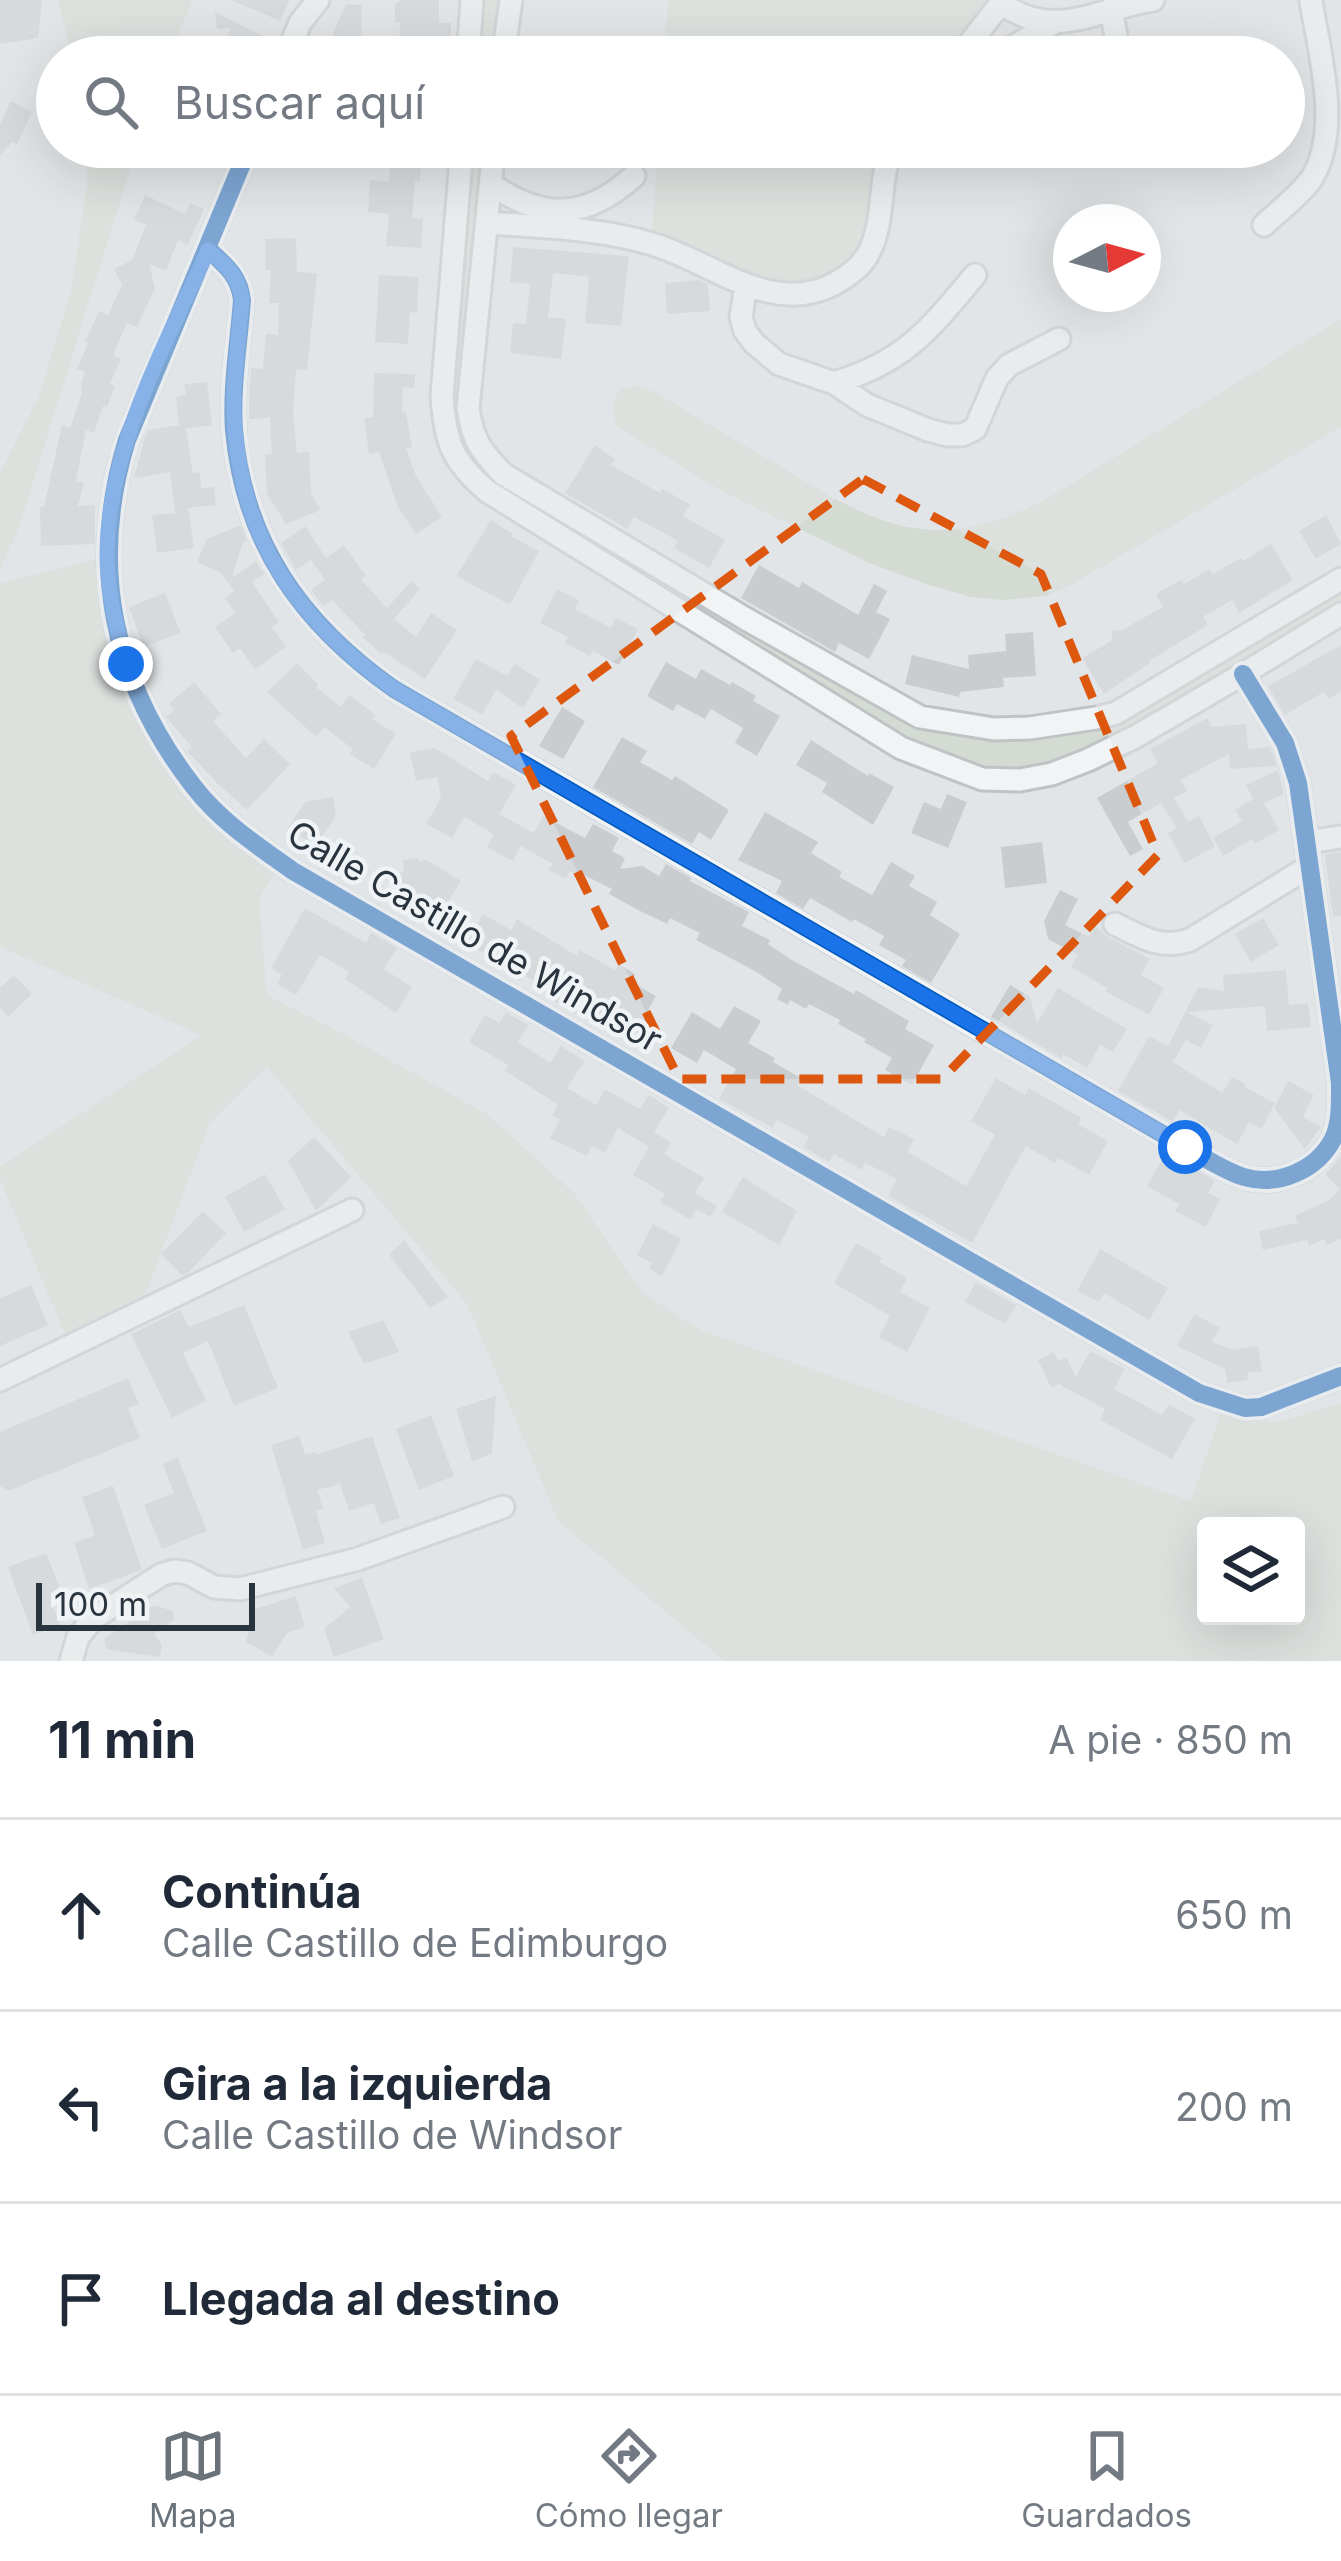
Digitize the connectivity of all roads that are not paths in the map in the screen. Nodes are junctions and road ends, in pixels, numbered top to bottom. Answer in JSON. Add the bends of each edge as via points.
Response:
{"nodes":[{"id":1,"x":318,"y":0,"type":"edge"},
{"id":2,"x":472,"y":0,"type":"edge"},
{"id":3,"x":511,"y":0,"type":"edge"},
{"id":4,"x":1148,"y":0,"type":"edge"},
{"id":5,"x":1300,"y":0,"type":"edge"},
{"id":6,"x":1313,"y":1,"type":"edge"},
{"id":7,"x":1001,"y":2,"type":"edge"},
{"id":8,"x":1111,"y":9,"type":"junction"},
{"id":9,"x":1052,"y":25,"type":"junction"},
{"id":10,"x":295,"y":36,"type":"edge"},
{"id":11,"x":469,"y":36,"type":"edge"},
{"id":12,"x":506,"y":36,"type":"edge"},
{"id":13,"x":975,"y":36,"type":"edge"},
{"id":14,"x":1033,"y":36,"type":"edge"},
{"id":15,"x":1116,"y":36,"type":"edge"},
{"id":16,"x":241,"y":168,"type":"edge"},
{"id":17,"x":460,"y":168,"type":"edge"},
{"id":18,"x":492,"y":168,"type":"edge"},
{"id":19,"x":887,"y":168,"type":"edge"},
{"id":20,"x":634,"y":176,"type":"dead end"},
{"id":21,"x":490,"y":184,"type":"junction"},
{"id":22,"x":488,"y":224,"type":"junction"},
{"id":23,"x":1264,"y":225,"type":"dead end"},
{"id":24,"x":208,"y":250,"type":"junction"},
{"id":25,"x":975,"y":275,"type":"dead end"},
{"id":26,"x":746,"y":286,"type":"junction"},
{"id":27,"x":1059,"y":339,"type":"dead end"},
{"id":28,"x":834,"y":383,"type":"junction"},
{"id":29,"x":1341,"y":579,"type":"edge"},
{"id":30,"x":1341,"y":614,"type":"edge"},
{"id":31,"x":1243,"y":674,"type":"junction"},
{"id":32,"x":920,"y":717,"type":"junction"},
{"id":33,"x":1075,"y":721,"type":"junction"},
{"id":34,"x":901,"y":748,"type":"junction"},
{"id":35,"x":1088,"y":760,"type":"junction"},
{"id":36,"x":1341,"y":837,"type":"edge"},
{"id":37,"x":1307,"y":842,"type":"junction"},
{"id":38,"x":1310,"y":866,"type":"junction"},
{"id":39,"x":1115,"y":925,"type":"dead end"},
{"id":40,"x":1330,"y":926,"type":"edge"},
{"id":41,"x":1335,"y":1003,"type":"edge"},
{"id":42,"x":352,"y":1210,"type":"dead end"},
{"id":43,"x":1341,"y":1376,"type":"edge"},
{"id":44,"x":0,"y":1380,"type":"edge"},
{"id":45,"x":503,"y":1507,"type":"dead end"},
{"id":46,"x":71,"y":1661,"type":"edge"}],
"edges":[{"from":1,"to":10,"type":"street"},
{"from":2,"to":11,"type":"street"},
{"from":3,"to":12,"type":"street"},
{"from":4,"to":8,"type":"street"},
{"from":5,"to":6,"type":"street"},
{"from":6,"to":23,"type":"street","via":[[1329,135],[1311,179]]},
{"from":7,"to":9,"type":"street"},
{"from":7,"to":13,"type":"street"},
{"from":8,"to":9,"type":"street"},
{"from":8,"to":15,"type":"street"},
{"from":9,"to":14,"type":"street"},
{"from":16,"to":24,"type":"street","name":"Calle Castillo de Windsor"},
{"from":17,"to":34,"type":"street","via":[[442,396],[443,424],[464,472]]},
{"from":18,"to":21,"type":"street"},
{"from":19,"to":26,"type":"street","via":[[870,252],[853,273],[797,294]]},
{"from":20,"to":21,"type":"street","via":[[615,194],[564,211],[512,200]]},
{"from":21,"to":22,"type":"street"},
{"from":22,"to":26,"type":"street","via":[[651,243]]},
{"from":22,"to":32,"type":"street","via":[[468,408],[481,451],[503,474]]},
{"from":24,"to":41,"type":"street","via":[[241,286],[234,428],[262,537],[316,623],[394,689],[1244,1177],[1291,1176],[1334,1137]]},
{"from":24,"to":43,"type":"street","name":"Calle Castillo de Windsor","via":[[127,440],[107,556],[126,664],[157,730],[224,818],[292,871],[1198,1393],[1261,1407]]},
{"from":25,"to":28,"type":"street","via":[[916,343]]},
{"from":26,"to":28,"type":"street","via":[[741,317],[754,343],[779,364]]},
{"from":27,"to":28,"type":"street","via":[[1009,365],[975,429],[962,435],[904,421]]},
{"from":29,"to":33,"type":"street","via":[[1116,712]]},
{"from":30,"to":31,"type":"street"},
{"from":31,"to":35,"type":"street"},
{"from":31,"to":37,"type":"street","via":[[1286,743]]},
{"from":32,"to":33,"type":"street","via":[[994,729]]},
{"from":32,"to":34,"type":"street","via":[[908,724]]},
{"from":33,"to":35,"type":"street","via":[[1090,744]]},
{"from":34,"to":35,"type":"street","via":[[982,779],[1020,780]]},
{"from":36,"to":37,"type":"street"},
{"from":37,"to":38,"type":"street"},
{"from":38,"to":39,"type":"street","via":[[1174,945]]},
{"from":38,"to":40,"type":"street"},
{"from":40,"to":41,"type":"street"},
{"from":42,"to":44,"type":"street"},
{"from":45,"to":46,"type":"street","via":[[358,1559],[240,1589],[188,1573],[161,1575],[94,1618]]}]}
